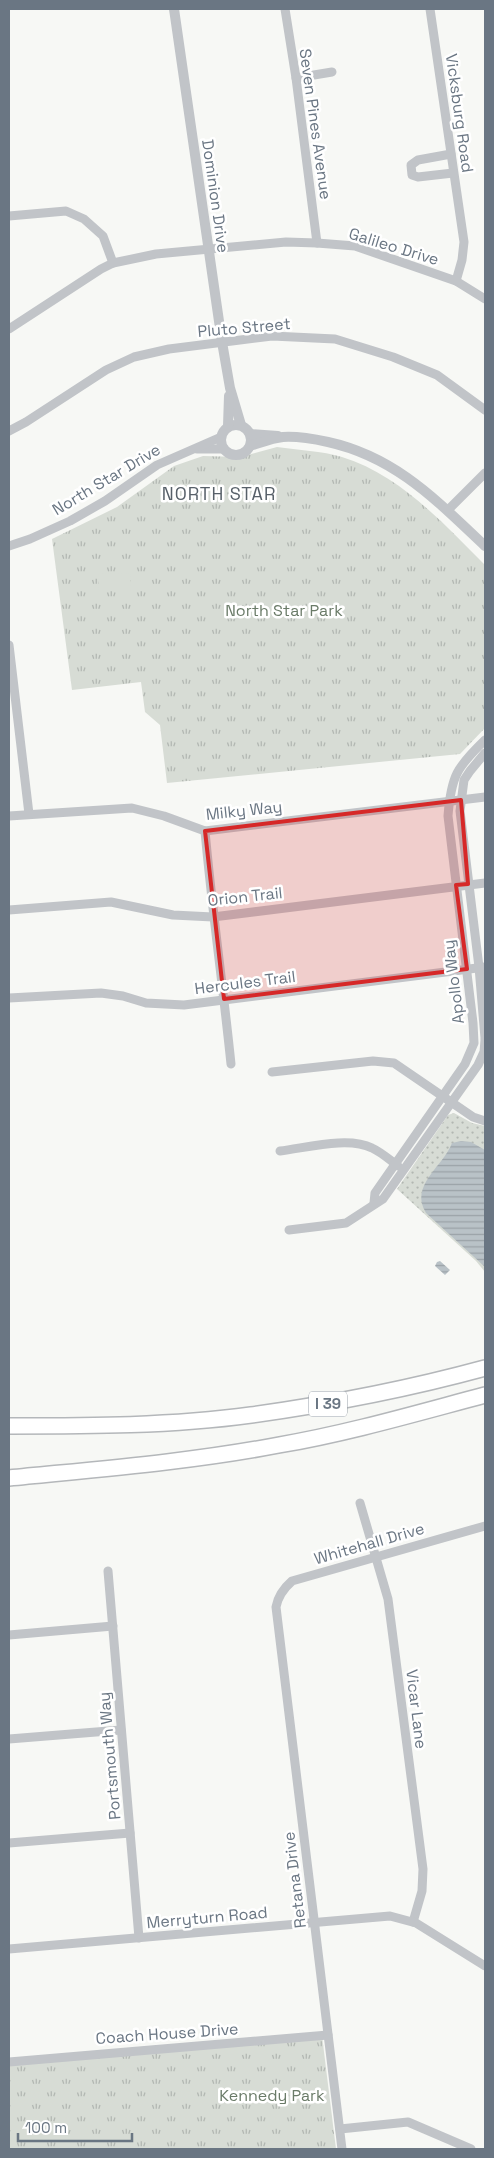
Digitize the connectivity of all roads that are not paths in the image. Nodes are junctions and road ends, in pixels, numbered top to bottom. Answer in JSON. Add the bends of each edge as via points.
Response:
{"nodes":[{"id":1,"x":174,"y":9,"type":"edge"},
{"id":2,"x":284,"y":9,"type":"edge"},
{"id":3,"x":430,"y":9,"type":"edge"},
{"id":4,"x":332,"y":72,"type":"dead end"},
{"id":5,"x":296,"y":78,"type":"junction"},
{"id":6,"x":451,"y":154,"type":"junction"},
{"id":7,"x":453,"y":173,"type":"junction"},
{"id":8,"x":9,"y":216,"type":"edge"},
{"id":9,"x":317,"y":242,"type":"junction"},
{"id":10,"x":208,"y":248,"type":"junction"},
{"id":11,"x":113,"y":263,"type":"junction"},
{"id":12,"x":456,"y":281,"type":"junction"},
{"id":13,"x":485,"y":299,"type":"edge"},
{"id":14,"x":9,"y":329,"type":"edge"},
{"id":15,"x":222,"y":342,"type":"junction"},
{"id":16,"x":230,"y":388,"type":"junction"},
{"id":17,"x":485,"y":410,"type":"edge"},
{"id":18,"x":241,"y":425,"type":"junction"},
{"id":19,"x":228,"y":426,"type":"junction"},
{"id":20,"x":9,"y":431,"type":"edge"},
{"id":21,"x":250,"y":434,"type":"junction"},
{"id":22,"x":220,"y":437,"type":"junction"},
{"id":23,"x":284,"y":437,"type":"junction"},
{"id":24,"x":250,"y":446,"type":"junction"},
{"id":25,"x":191,"y":449,"type":"junction"},
{"id":26,"x":224,"y":449,"type":"junction"},
{"id":27,"x":485,"y":473,"type":"edge"},
{"id":28,"x":448,"y":510,"type":"junction"},
{"id":29,"x":9,"y":546,"type":"edge"},
{"id":30,"x":485,"y":546,"type":"edge"},
{"id":31,"x":9,"y":645,"type":"edge"},
{"id":32,"x":485,"y":740,"type":"edge"},
{"id":33,"x":485,"y":753,"type":"edge"},
{"id":34,"x":485,"y":797,"type":"edge"},
{"id":35,"x":461,"y":800,"type":"junction"},
{"id":36,"x":449,"y":801,"type":"junction"},
{"id":37,"x":29,"y":814,"type":"junction"},
{"id":38,"x":9,"y":816,"type":"edge"},
{"id":39,"x":205,"y":831,"type":"junction"},
{"id":40,"x":485,"y":883,"type":"edge"},
{"id":41,"x":468,"y":884,"type":"junction"},
{"id":42,"x":456,"y":885,"type":"junction"},
{"id":43,"x":9,"y":910,"type":"edge"},
{"id":44,"x":213,"y":917,"type":"junction"},
{"id":45,"x":482,"y":967,"type":"edge"},
{"id":46,"x":467,"y":969,"type":"junction"},
{"id":47,"x":9,"y":998,"type":"edge"},
{"id":48,"x":224,"y":999,"type":"junction"},
{"id":49,"x":485,"y":1039,"type":"edge"},
{"id":50,"x":230,"y":1064,"type":"dead end"},
{"id":51,"x":272,"y":1072,"type":"dead end"},
{"id":52,"x":442,"y":1096,"type":"junction"},
{"id":53,"x":451,"y":1102,"type":"junction"},
{"id":54,"x":485,"y":1120,"type":"edge"},
{"id":55,"x":280,"y":1151,"type":"dead end"},
{"id":56,"x":398,"y":1167,"type":"junction"},
{"id":57,"x":289,"y":1230,"type":"dead end"},
{"id":58,"x":485,"y":1368,"type":"edge"},
{"id":59,"x":485,"y":1395,"type":"edge"},
{"id":60,"x":9,"y":1426,"type":"edge"},
{"id":61,"x":9,"y":1478,"type":"edge"},
{"id":62,"x":360,"y":1502,"type":"dead end"},
{"id":63,"x":483,"y":1526,"type":"edge"},
{"id":64,"x":485,"y":1536,"type":"edge"},
{"id":65,"x":374,"y":1557,"type":"junction"},
{"id":66,"x":108,"y":1571,"type":"dead end"},
{"id":67,"x":276,"y":1607,"type":"joint"},
{"id":68,"x":113,"y":1626,"type":"junction"},
{"id":69,"x":9,"y":1635,"type":"edge"},
{"id":70,"x":122,"y":1730,"type":"junction"},
{"id":71,"x":9,"y":1739,"type":"edge"},
{"id":72,"x":130,"y":1833,"type":"junction"},
{"id":73,"x":9,"y":1843,"type":"edge"},
{"id":74,"x":414,"y":1922,"type":"junction"},
{"id":75,"x":314,"y":1923,"type":"junction"},
{"id":76,"x":139,"y":1938,"type":"junction"},
{"id":77,"x":9,"y":1949,"type":"edge"},
{"id":78,"x":485,"y":1966,"type":"edge"},
{"id":79,"x":328,"y":2035,"type":"junction"},
{"id":80,"x":9,"y":2062,"type":"edge"},
{"id":81,"x":340,"y":2129,"type":"junction"},
{"id":82,"x":342,"y":2149,"type":"edge"},
{"id":83,"x":470,"y":2149,"type":"edge"}],
"edges":[{"from":1,"to":10,"type":"street","name":"Dominion Drive"},
{"from":2,"to":5,"type":"street","name":"Seven Pines Avenue"},
{"from":3,"to":6,"type":"street","name":"Vicksburg Road"},
{"from":4,"to":5,"type":"street"},
{"from":5,"to":9,"type":"street","name":"Seven Pines Avenue"},
{"from":6,"to":7,"type":"street","name":"Vicksburg Road"},
{"from":6,"to":7,"type":"street","via":[[418,160],[410,165],[410,169],[412,175],[418,176]]},
{"from":7,"to":12,"type":"street","name":"Vicksburg Road","via":[[464,242]]},
{"from":8,"to":11,"type":"street","via":[[66,211],[84,219],[104,236]]},
{"from":9,"to":10,"type":"street","name":"Galileo Drive"},
{"from":9,"to":12,"type":"street","name":"Galileo Drive","via":[[355,246]]},
{"from":10,"to":11,"type":"street","name":"Galileo Drive"},
{"from":10,"to":15,"type":"street","name":"Dominion Drive"},
{"from":11,"to":14,"type":"street","name":"Galileo Drive"},
{"from":12,"to":13,"type":"street","name":"Galileo Drive"},
{"from":15,"to":16,"type":"street","name":"Dominion Drive"},
{"from":15,"to":17,"type":"street","name":"Pluto Street","via":[[272,336],[335,339],[393,357],[437,376]]},
{"from":15,"to":20,"type":"street","name":"Pluto Street","via":[[134,357],[106,370]]},
{"from":16,"to":18,"type":"street","name":"Dominion Drive"},
{"from":16,"to":19,"type":"street","name":"Dominion Drive"},
{"from":18,"to":19,"type":"street"},
{"from":18,"to":21,"type":"street"},
{"from":19,"to":22,"type":"street"},
{"from":21,"to":23,"type":"street"},
{"from":21,"to":24,"type":"street"},
{"from":22,"to":25,"type":"street","name":"North Star Drive"},
{"from":22,"to":26,"type":"street"},
{"from":23,"to":24,"type":"street"},
{"from":23,"to":28,"type":"street","via":[[335,444],[374,458],[406,475]]},
{"from":24,"to":26,"type":"street","via":[[240,455]]},
{"from":25,"to":26,"type":"street","name":"North Star Drive"},
{"from":25,"to":29,"type":"street","name":"North Star Drive","via":[[157,465],[70,521]]},
{"from":27,"to":28,"type":"street"},
{"from":28,"to":30,"type":"street"},
{"from":31,"to":37,"type":"street"},
{"from":32,"to":36,"type":"street","name":"Apollo Way","via":[[458,770]]},
{"from":33,"to":35,"type":"street","name":"Apollo Way","via":[[464,780]]},
{"from":34,"to":35,"type":"street","name":"Milky Way"},
{"from":35,"to":36,"type":"street","name":"Milky Way"},
{"from":35,"to":41,"type":"street","name":"Apollo Way"},
{"from":36,"to":39,"type":"street","name":"Milky Way"},
{"from":36,"to":42,"type":"street","name":"Apollo Way"},
{"from":37,"to":38,"type":"street","name":"Milky Way"},
{"from":37,"to":39,"type":"street","name":"Milky Way","via":[[132,808]]},
{"from":39,"to":44,"type":"street"},
{"from":40,"to":41,"type":"street","name":"Orion Trail"},
{"from":41,"to":42,"type":"street","name":"Orion Trail"},
{"from":41,"to":45,"type":"street","name":"Apollo Way"},
{"from":42,"to":44,"type":"street","name":"Orion Trail"},
{"from":42,"to":46,"type":"street","name":"Apollo Way"},
{"from":43,"to":44,"type":"street","name":"Orion Trail","via":[[111,902],[173,915]]},
{"from":44,"to":48,"type":"street"},
{"from":45,"to":46,"type":"street","name":"Hercules Trail"},
{"from":45,"to":49,"type":"street","name":"Apollo Way"},
{"from":46,"to":48,"type":"street","name":"Hercules Trail"},
{"from":46,"to":52,"type":"street","name":"Apollo Way","via":[[474,1043],[469,1057]]},
{"from":47,"to":48,"type":"street","name":"Hercules Trail","via":[[101,993],[163,1005]]},
{"from":48,"to":50,"type":"street"},
{"from":49,"to":53,"type":"street","name":"Apollo Way","via":[[478,1065]]},
{"from":51,"to":52,"type":"street","via":[[373,1061],[394,1063]]},
{"from":52,"to":53,"type":"street"},
{"from":52,"to":56,"type":"street","name":"Apollo Way"},
{"from":53,"to":54,"type":"street"},
{"from":53,"to":56,"type":"street","name":"Apollo Way"},
{"from":55,"to":56,"type":"street","via":[[354,1144],[372,1148]]},
{"from":56,"to":57,"type":"street","name":"Apollo Way","via":[[376,1193],[374,1203],[366,1212],[346,1224]]},
{"from":58,"to":60,"type":"highway","number":"I 39","via":[[327,1404],[250,1415],[103,1426]]},
{"from":59,"to":61,"type":"highway","number":"I 39","via":[[280,1445],[172,1461]]},
{"from":62,"to":65,"type":"street","name":"Vicar Lane"},
{"from":63,"to":64,"type":"street"},
{"from":63,"to":65,"type":"street","name":"Whitehall Drive"},
{"from":65,"to":67,"type":"street","name":"Whitehall Drive","via":[[292,1581],[283,1589]]},
{"from":65,"to":74,"type":"street","name":"Vicar Lane","via":[[388,1599],[423,1869],[422,1892]]},
{"from":66,"to":68,"type":"street","name":"Portsmouth Way"},
{"from":67,"to":75,"type":"street","name":"Retana Drive"},
{"from":68,"to":69,"type":"street"},
{"from":68,"to":70,"type":"street","name":"Portsmouth Way"},
{"from":70,"to":71,"type":"street"},
{"from":70,"to":72,"type":"street","name":"Portsmouth Way"},
{"from":72,"to":73,"type":"street"},
{"from":72,"to":76,"type":"street","name":"Portsmouth Way"},
{"from":74,"to":75,"type":"street","name":"Merryturn Road","via":[[390,1916]]},
{"from":74,"to":78,"type":"street","name":"Merryturn Road"},
{"from":75,"to":76,"type":"street","name":"Merryturn Road"},
{"from":75,"to":79,"type":"street","name":"Retana Drive"},
{"from":76,"to":77,"type":"street","name":"Merryturn Road"},
{"from":79,"to":80,"type":"street","name":"Coach House Drive"},
{"from":79,"to":81,"type":"street","name":"Retana Drive"},
{"from":81,"to":82,"type":"street","name":"Retana Drive"},
{"from":81,"to":83,"type":"street","via":[[408,2122]]}]}
